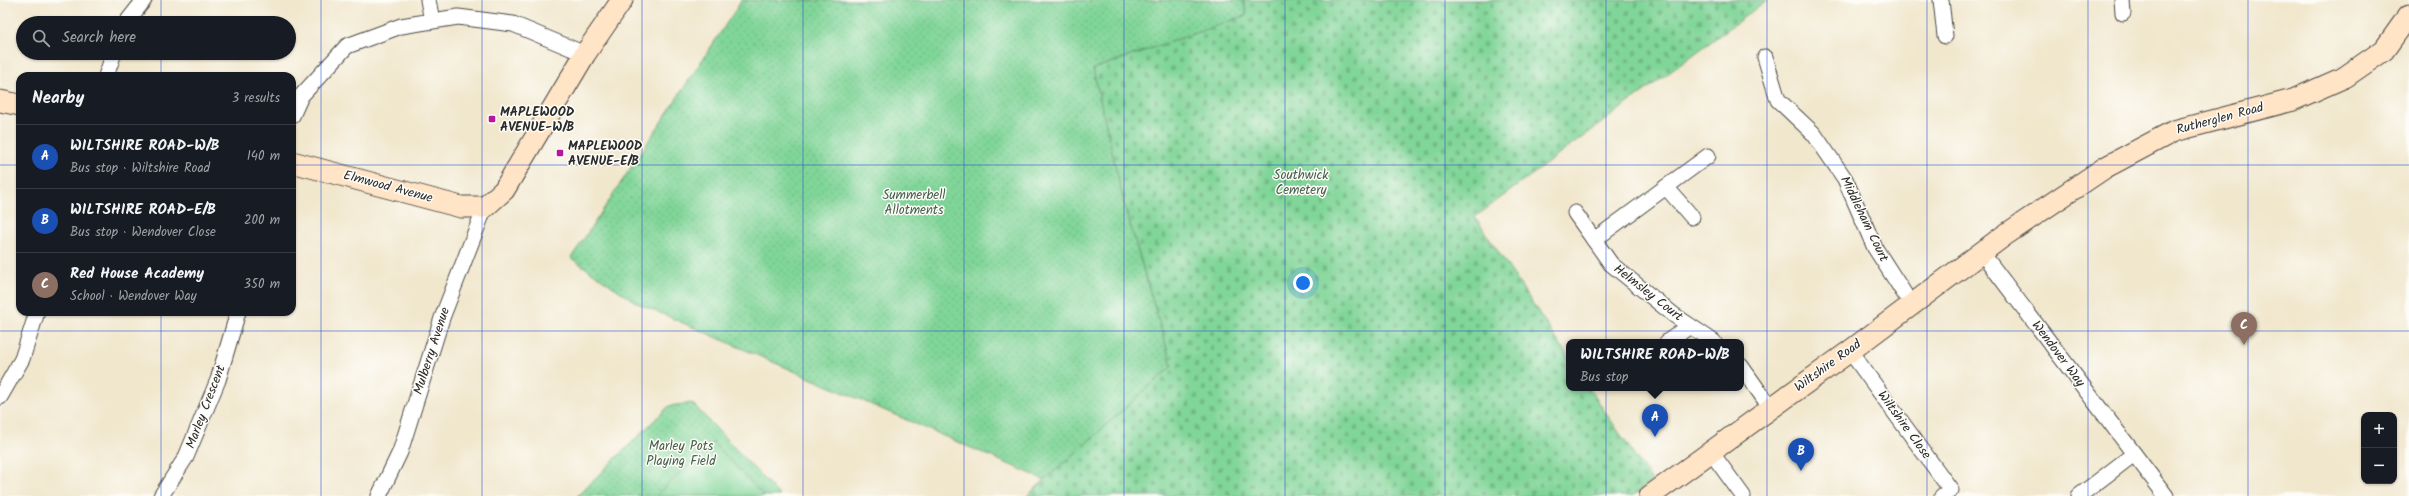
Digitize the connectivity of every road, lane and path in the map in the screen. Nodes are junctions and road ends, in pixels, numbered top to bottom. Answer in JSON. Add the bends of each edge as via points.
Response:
{"nodes":[{"id":1,"x":144,"y":0,"type":"edge"},
{"id":2,"x":428,"y":0,"type":"edge"},
{"id":3,"x":622,"y":0,"type":"edge"},
{"id":4,"x":1941,"y":0,"type":"edge"},
{"id":5,"x":2409,"y":15,"type":"edge"},
{"id":6,"x":131,"y":16,"type":"edge"},
{"id":7,"x":432,"y":21,"type":"junction"},
{"id":8,"x":1945,"y":36,"type":"dead end"},
{"id":9,"x":585,"y":54,"type":"junction"},
{"id":10,"x":1765,"y":57,"type":"dead end"},
{"id":11,"x":112,"y":60,"type":"edge"},
{"id":12,"x":107,"y":72,"type":"edge"},
{"id":13,"x":0,"y":101,"type":"edge"},
{"id":14,"x":16,"y":104,"type":"edge"},
{"id":15,"x":296,"y":107,"type":"edge"},
{"id":16,"x":1708,"y":156,"type":"dead end"},
{"id":17,"x":296,"y":163,"type":"edge"},
{"id":18,"x":1666,"y":187,"type":"junction"},
{"id":19,"x":486,"y":207,"type":"junction"},
{"id":20,"x":1575,"y":213,"type":"dead end"},
{"id":21,"x":1692,"y":217,"type":"dead end"},
{"id":22,"x":2005,"y":235,"type":"joint"},
{"id":23,"x":1594,"y":240,"type":"junction"},
{"id":24,"x":1982,"y":253,"type":"junction"},
{"id":25,"x":1911,"y":304,"type":"junction"},
{"id":26,"x":36,"y":316,"type":"edge"},
{"id":27,"x":237,"y":316,"type":"edge"},
{"id":28,"x":1690,"y":326,"type":"junction"},
{"id":29,"x":1671,"y":339,"type":"edge"},
{"id":30,"x":1710,"y":339,"type":"edge"},
{"id":31,"x":1850,"y":351,"type":"junction"},
{"id":32,"x":1744,"y":370,"type":"edge"},
{"id":33,"x":0,"y":397,"type":"edge"},
{"id":34,"x":1770,"y":407,"type":"junction"},
{"id":35,"x":1710,"y":452,"type":"junction"},
{"id":36,"x":2134,"y":454,"type":"junction"},
{"id":37,"x":161,"y":496,"type":"edge"},
{"id":38,"x":379,"y":496,"type":"edge"},
{"id":39,"x":1650,"y":496,"type":"edge"},
{"id":40,"x":1743,"y":496,"type":"edge"},
{"id":41,"x":1942,"y":496,"type":"edge"},
{"id":42,"x":2079,"y":496,"type":"edge"},
{"id":43,"x":2166,"y":496,"type":"edge"}],
"edges":[{"from":1,"to":6,"type":"street"},
{"from":2,"to":7,"type":"street"},
{"from":3,"to":9,"type":"street"},
{"from":4,"to":8,"type":"street"},
{"from":5,"to":22,"type":"street","name":"Rutherglen Road","via":[[2384,50],[2345,77],[2293,100],[2174,131],[2106,167]]},
{"from":7,"to":9,"type":"street","via":[[458,17],[513,24]]},
{"from":7,"to":15,"type":"street","via":[[401,26],[347,46],[301,96]]},
{"from":9,"to":19,"type":"street","via":[[504,190]]},
{"from":10,"to":25,"type":"street","name":"Middleham Court","via":[[1778,100],[1814,134],[1845,179],[1875,248]]},
{"from":11,"to":12,"type":"street"},
{"from":13,"to":14,"type":"street"},
{"from":16,"to":18,"type":"street"},
{"from":17,"to":19,"type":"street","name":"Elmwood Avenue","via":[[461,207]]},
{"from":18,"to":21,"type":"street"},
{"from":18,"to":23,"type":"street"},
{"from":19,"to":38,"type":"street","name":"Mulberry Avenue","via":[[442,318],[400,452]]},
{"from":20,"to":23,"type":"street","name":"Helmsley Court"},
{"from":22,"to":24,"type":"street","name":"Wiltshire Road"},
{"from":23,"to":28,"type":"street","name":"Helmsley Court","via":[[1611,264]]},
{"from":24,"to":25,"type":"street","name":"Wiltshire Road"},
{"from":24,"to":36,"type":"street","name":"Wendover Way"},
{"from":25,"to":31,"type":"street","name":"Wiltshire Road"},
{"from":26,"to":33,"type":"street","via":[[22,359]]},
{"from":27,"to":37,"type":"street","name":"Marley Crescent","via":[[218,380],[189,450]]},
{"from":28,"to":29,"type":"street","name":"Helmsley Court"},
{"from":28,"to":30,"type":"street","name":"Helmsley Court"},
{"from":31,"to":34,"type":"street","name":"Wiltshire Road"},
{"from":31,"to":41,"type":"street","name":"Wiltshire Close","via":[[1952,490]]},
{"from":32,"to":34,"type":"street"},
{"from":34,"to":35,"type":"street","name":"Wiltshire Road"},
{"from":35,"to":39,"type":"street","name":"Wiltshire Road"},
{"from":35,"to":40,"type":"street"},
{"from":36,"to":42,"type":"street"},
{"from":36,"to":43,"type":"street","name":"Wendover Way"}]}
